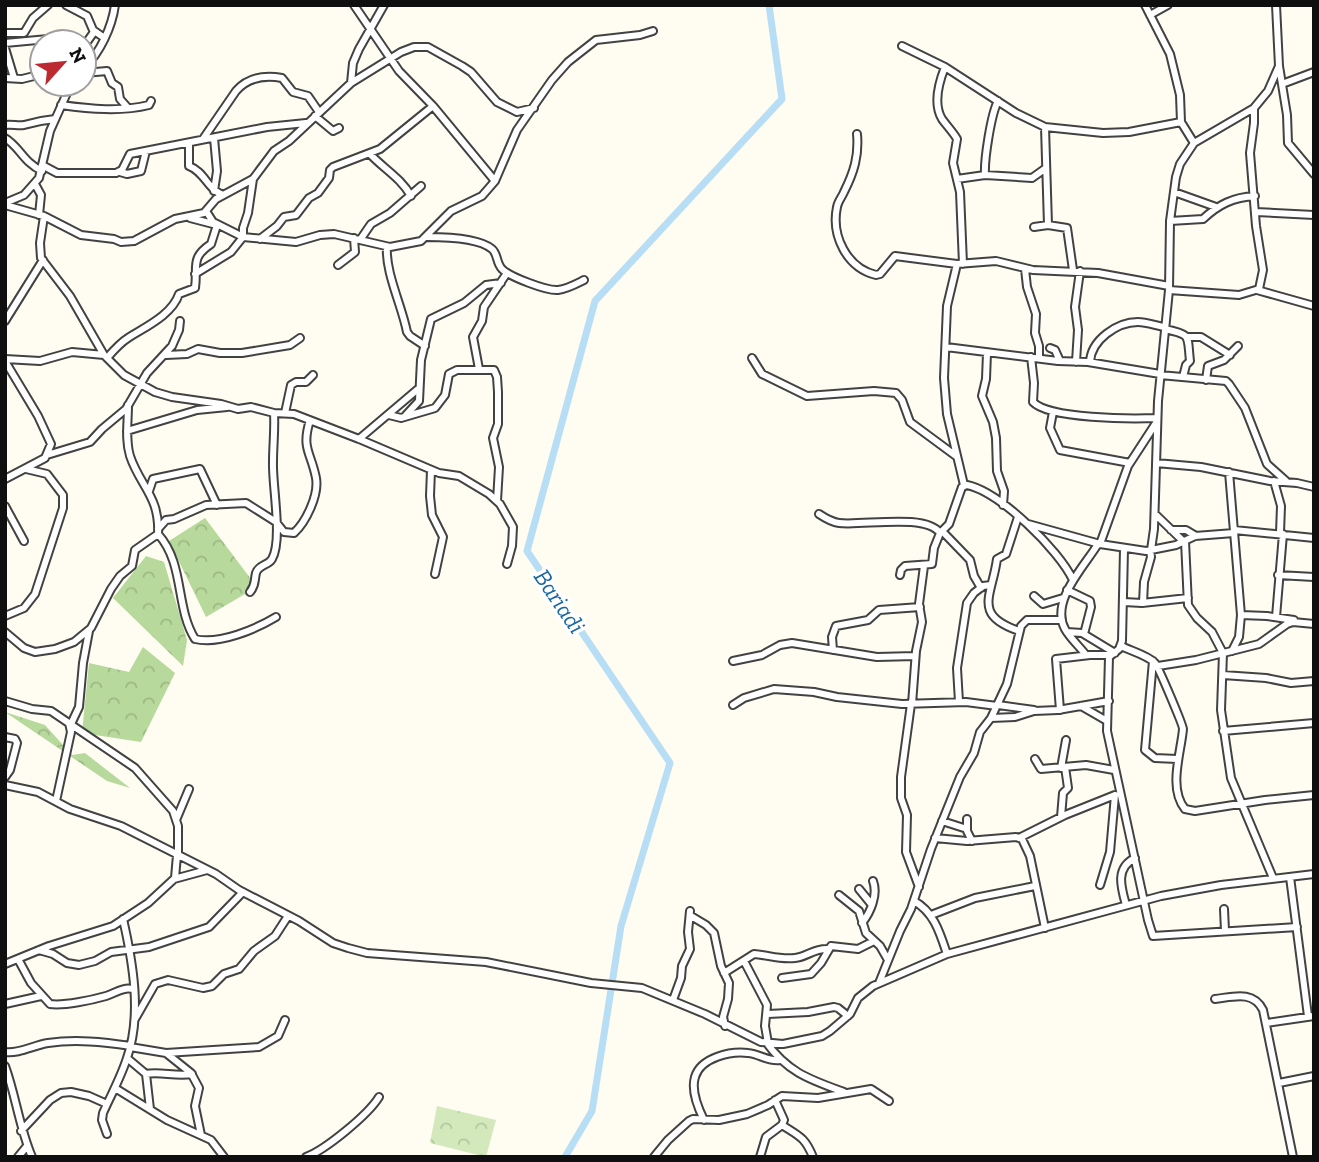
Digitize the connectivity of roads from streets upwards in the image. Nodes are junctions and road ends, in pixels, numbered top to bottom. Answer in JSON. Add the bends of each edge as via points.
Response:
{"nodes":[{"id":1,"x":48,"y":5,"type":"edge"},
{"id":2,"x":66,"y":5,"type":"edge"},
{"id":3,"x":114,"y":5,"type":"edge"},
{"id":4,"x":354,"y":5,"type":"edge"},
{"id":5,"x":384,"y":5,"type":"edge"},
{"id":6,"x":1145,"y":5,"type":"edge"},
{"id":7,"x":1168,"y":5,"type":"edge"},
{"id":8,"x":1276,"y":5,"type":"edge"},
{"id":9,"x":1150,"y":15,"type":"junction"},
{"id":10,"x":93,"y":28,"type":"edge"},
{"id":11,"x":369,"y":29,"type":"junction"},
{"id":12,"x":653,"y":31,"type":"dead end"},
{"id":13,"x":5,"y":33,"type":"edge"},
{"id":14,"x":98,"y":34,"type":"edge"},
{"id":15,"x":103,"y":37,"type":"junction"},
{"id":16,"x":28,"y":42,"type":"edge"},
{"id":17,"x":5,"y":45,"type":"edge"},
{"id":18,"x":902,"y":46,"type":"dead end"},
{"id":19,"x":98,"y":52,"type":"edge"},
{"id":20,"x":389,"y":59,"type":"junction"},
{"id":21,"x":1279,"y":66,"type":"junction"},
{"id":22,"x":945,"y":67,"type":"junction"},
{"id":23,"x":98,"y":69,"type":"edge"},
{"id":24,"x":1314,"y":72,"type":"edge"},
{"id":25,"x":5,"y":78,"type":"edge"},
{"id":26,"x":14,"y":78,"type":"junction"},
{"id":27,"x":28,"y":78,"type":"edge"},
{"id":28,"x":351,"y":83,"type":"junction"},
{"id":29,"x":1282,"y":84,"type":"junction"},
{"id":30,"x":64,"y":98,"type":"edge"},
{"id":31,"x":152,"y":101,"type":"dead end"},
{"id":32,"x":998,"y":101,"type":"junction"},
{"id":33,"x":61,"y":105,"type":"junction"},
{"id":34,"x":433,"y":106,"type":"junction"},
{"id":35,"x":128,"y":108,"type":"junction"},
{"id":36,"x":534,"y":108,"type":"junction"},
{"id":37,"x":1254,"y":108,"type":"junction"},
{"id":38,"x":316,"y":114,"type":"junction"},
{"id":39,"x":55,"y":119,"type":"junction"},
{"id":40,"x":308,"y":122,"type":"junction"},
{"id":41,"x":1181,"y":122,"type":"junction"},
{"id":42,"x":5,"y":125,"type":"edge"},
{"id":43,"x":1045,"y":127,"type":"junction"},
{"id":44,"x":339,"y":128,"type":"dead end"},
{"id":45,"x":857,"y":134,"type":"dead end"},
{"id":46,"x":5,"y":138,"type":"edge"},
{"id":47,"x":214,"y":138,"type":"junction"},
{"id":48,"x":203,"y":139,"type":"junction"},
{"id":49,"x":189,"y":143,"type":"junction"},
{"id":50,"x":1194,"y":143,"type":"junction"},
{"id":51,"x":147,"y":150,"type":"junction"},
{"id":52,"x":370,"y":154,"type":"junction"},
{"id":53,"x":42,"y":168,"type":"junction"},
{"id":54,"x":1046,"y":168,"type":"junction"},
{"id":55,"x":120,"y":172,"type":"junction"},
{"id":56,"x":1314,"y":174,"type":"edge"},
{"id":57,"x":985,"y":175,"type":"junction"},
{"id":58,"x":253,"y":179,"type":"junction"},
{"id":59,"x":957,"y":179,"type":"junction"},
{"id":60,"x":495,"y":181,"type":"junction"},
{"id":61,"x":35,"y":184,"type":"junction"},
{"id":62,"x":421,"y":186,"type":"dead end"},
{"id":63,"x":214,"y":191,"type":"junction"},
{"id":64,"x":1174,"y":192,"type":"junction"},
{"id":65,"x":223,"y":195,"type":"junction"},
{"id":66,"x":411,"y":196,"type":"junction"},
{"id":67,"x":1255,"y":196,"type":"junction"},
{"id":68,"x":6,"y":202,"type":"edge"},
{"id":69,"x":1216,"y":207,"type":"junction"},
{"id":70,"x":206,"y":211,"type":"junction"},
{"id":71,"x":1256,"y":212,"type":"junction"},
{"id":72,"x":1314,"y":215,"type":"edge"},
{"id":73,"x":41,"y":216,"type":"junction"},
{"id":74,"x":185,"y":217,"type":"junction"},
{"id":75,"x":1170,"y":221,"type":"junction"},
{"id":76,"x":216,"y":225,"type":"junction"},
{"id":77,"x":1048,"y":225,"type":"junction"},
{"id":78,"x":1034,"y":227,"type":"dead end"},
{"id":79,"x":243,"y":237,"type":"junction"},
{"id":80,"x":427,"y":237,"type":"junction"},
{"id":81,"x":260,"y":239,"type":"junction"},
{"id":82,"x":357,"y":239,"type":"junction"},
{"id":83,"x":387,"y":247,"type":"junction"},
{"id":84,"x":43,"y":260,"type":"junction"},
{"id":85,"x":960,"y":264,"type":"junction"},
{"id":86,"x":338,"y":265,"type":"dead end"},
{"id":87,"x":1025,"y":269,"type":"junction"},
{"id":88,"x":1076,"y":271,"type":"junction"},
{"id":89,"x":507,"y":273,"type":"junction"},
{"id":90,"x":195,"y":274,"type":"junction"},
{"id":91,"x":584,"y":280,"type":"dead end"},
{"id":92,"x":500,"y":283,"type":"junction"},
{"id":93,"x":1169,"y":288,"type":"junction"},
{"id":94,"x":1257,"y":290,"type":"junction"},
{"id":95,"x":1314,"y":306,"type":"edge"},
{"id":96,"x":5,"y":321,"type":"edge"},
{"id":97,"x":180,"y":321,"type":"dead end"},
{"id":98,"x":1165,"y":328,"type":"junction"},
{"id":99,"x":1188,"y":337,"type":"junction"},
{"id":100,"x":300,"y":338,"type":"dead end"},
{"id":101,"x":425,"y":346,"type":"junction"},
{"id":102,"x":1238,"y":346,"type":"dead end"},
{"id":103,"x":946,"y":347,"type":"junction"},
{"id":104,"x":1050,"y":348,"type":"dead end"},
{"id":105,"x":987,"y":353,"type":"junction"},
{"id":106,"x":166,"y":355,"type":"junction"},
{"id":107,"x":1230,"y":355,"type":"junction"},
{"id":108,"x":105,"y":357,"type":"junction"},
{"id":109,"x":1035,"y":357,"type":"junction"},
{"id":110,"x":752,"y":358,"type":"dead end"},
{"id":111,"x":5,"y":361,"type":"edge"},
{"id":112,"x":1060,"y":361,"type":"junction"},
{"id":113,"x":1076,"y":362,"type":"junction"},
{"id":114,"x":1090,"y":362,"type":"junction"},
{"id":115,"x":479,"y":369,"type":"junction"},
{"id":116,"x":313,"y":375,"type":"dead end"},
{"id":117,"x":1160,"y":375,"type":"junction"},
{"id":118,"x":1183,"y":377,"type":"junction"},
{"id":119,"x":1206,"y":380,"type":"junction"},
{"id":120,"x":140,"y":384,"type":"junction"},
{"id":121,"x":418,"y":389,"type":"junction"},
{"id":122,"x":128,"y":405,"type":"junction"},
{"id":123,"x":228,"y":407,"type":"junction"},
{"id":124,"x":1053,"y":412,"type":"junction"},
{"id":125,"x":274,"y":413,"type":"junction"},
{"id":126,"x":285,"y":413,"type":"junction"},
{"id":127,"x":389,"y":415,"type":"junction"},
{"id":128,"x":405,"y":417,"type":"junction"},
{"id":129,"x":1157,"y":419,"type":"junction"},
{"id":130,"x":310,"y":420,"type":"junction"},
{"id":131,"x":127,"y":431,"type":"junction"},
{"id":132,"x":359,"y":439,"type":"junction"},
{"id":133,"x":47,"y":455,"type":"junction"},
{"id":134,"x":957,"y":456,"type":"junction"},
{"id":135,"x":1130,"y":463,"type":"junction"},
{"id":136,"x":1156,"y":463,"type":"junction"},
{"id":137,"x":26,"y":469,"type":"junction"},
{"id":138,"x":431,"y":470,"type":"junction"},
{"id":139,"x":1229,"y":472,"type":"junction"},
{"id":140,"x":5,"y":479,"type":"edge"},
{"id":141,"x":1274,"y":481,"type":"junction"},
{"id":142,"x":1286,"y":481,"type":"junction"},
{"id":143,"x":964,"y":485,"type":"junction"},
{"id":144,"x":1314,"y":487,"type":"edge"},
{"id":145,"x":149,"y":491,"type":"junction"},
{"id":146,"x":497,"y":501,"type":"junction"},
{"id":147,"x":217,"y":505,"type":"junction"},
{"id":148,"x":1003,"y":505,"type":"junction"},
{"id":149,"x":5,"y":506,"type":"edge"},
{"id":150,"x":1155,"y":513,"type":"junction"},
{"id":151,"x":818,"y":514,"type":"dead end"},
{"id":152,"x":1018,"y":517,"type":"junction"},
{"id":153,"x":276,"y":522,"type":"junction"},
{"id":154,"x":1026,"y":524,"type":"junction"},
{"id":155,"x":1171,"y":530,"type":"junction"},
{"id":156,"x":158,"y":531,"type":"junction"},
{"id":157,"x":1234,"y":531,"type":"junction"},
{"id":158,"x":941,"y":532,"type":"junction"},
{"id":159,"x":1282,"y":534,"type":"junction"},
{"id":160,"x":1196,"y":536,"type":"junction"},
{"id":161,"x":1314,"y":538,"type":"edge"},
{"id":162,"x":24,"y":541,"type":"dead end"},
{"id":163,"x":1185,"y":541,"type":"junction"},
{"id":164,"x":1099,"y":544,"type":"junction"},
{"id":165,"x":1124,"y":548,"type":"junction"},
{"id":166,"x":1151,"y":550,"type":"junction"},
{"id":167,"x":507,"y":564,"type":"dead end"},
{"id":168,"x":924,"y":566,"type":"junction"},
{"id":169,"x":435,"y":573,"type":"dead end"},
{"id":170,"x":900,"y":575,"type":"dead end"},
{"id":171,"x":1278,"y":575,"type":"junction"},
{"id":172,"x":1314,"y":578,"type":"edge"},
{"id":173,"x":1073,"y":580,"type":"junction"},
{"id":174,"x":991,"y":585,"type":"junction"},
{"id":175,"x":981,"y":588,"type":"junction"},
{"id":176,"x":1067,"y":590,"type":"junction"},
{"id":177,"x":250,"y":592,"type":"dead end"},
{"id":178,"x":1034,"y":596,"type":"dead end"},
{"id":179,"x":1063,"y":598,"type":"junction"},
{"id":180,"x":1188,"y":598,"type":"junction"},
{"id":181,"x":1124,"y":603,"type":"junction"},
{"id":182,"x":1143,"y":603,"type":"junction"},
{"id":183,"x":920,"y":607,"type":"junction"},
{"id":184,"x":1241,"y":615,"type":"junction"},
{"id":185,"x":5,"y":616,"type":"edge"},
{"id":186,"x":276,"y":617,"type":"dead end"},
{"id":187,"x":1276,"y":617,"type":"junction"},
{"id":188,"x":1062,"y":620,"type":"junction"},
{"id":189,"x":1310,"y":623,"type":"edge"},
{"id":190,"x":89,"y":631,"type":"junction"},
{"id":191,"x":1019,"y":631,"type":"junction"},
{"id":192,"x":5,"y":632,"type":"edge"},
{"id":193,"x":1068,"y":632,"type":"junction"},
{"id":194,"x":1084,"y":634,"type":"junction"},
{"id":195,"x":1121,"y":646,"type":"junction"},
{"id":196,"x":833,"y":650,"type":"junction"},
{"id":197,"x":1233,"y":650,"type":"junction"},
{"id":198,"x":1223,"y":653,"type":"junction"},
{"id":199,"x":1113,"y":654,"type":"junction"},
{"id":200,"x":1086,"y":655,"type":"junction"},
{"id":201,"x":915,"y":656,"type":"junction"},
{"id":202,"x":733,"y":661,"type":"dead end"},
{"id":203,"x":1155,"y":663,"type":"junction"},
{"id":204,"x":1223,"y":675,"type":"junction"},
{"id":205,"x":1314,"y":681,"type":"edge"},
{"id":206,"x":5,"y":701,"type":"edge"},
{"id":207,"x":1108,"y":701,"type":"junction"},
{"id":208,"x":959,"y":702,"type":"junction"},
{"id":209,"x":912,"y":704,"type":"junction"},
{"id":210,"x":733,"y":705,"type":"dead end"},
{"id":211,"x":998,"y":705,"type":"junction"},
{"id":212,"x":1081,"y":706,"type":"junction"},
{"id":213,"x":1060,"y":710,"type":"junction"},
{"id":214,"x":1037,"y":711,"type":"junction"},
{"id":215,"x":991,"y":718,"type":"junction"},
{"id":216,"x":1107,"y":721,"type":"junction"},
{"id":217,"x":70,"y":723,"type":"junction"},
{"id":218,"x":1314,"y":723,"type":"edge"},
{"id":219,"x":1223,"y":731,"type":"junction"},
{"id":220,"x":5,"y":737,"type":"edge"},
{"id":221,"x":1066,"y":740,"type":"dead end"},
{"id":222,"x":1035,"y":759,"type":"dead end"},
{"id":223,"x":1177,"y":759,"type":"junction"},
{"id":224,"x":1063,"y":767,"type":"junction"},
{"id":225,"x":1114,"y":770,"type":"junction"},
{"id":226,"x":5,"y":777,"type":"edge"},
{"id":227,"x":1117,"y":783,"type":"junction"},
{"id":228,"x":5,"y":785,"type":"edge"},
{"id":229,"x":189,"y":789,"type":"dead end"},
{"id":230,"x":1115,"y":795,"type":"junction"},
{"id":231,"x":1314,"y":795,"type":"edge"},
{"id":232,"x":56,"y":801,"type":"junction"},
{"id":233,"x":1241,"y":803,"type":"junction"},
{"id":234,"x":1061,"y":805,"type":"junction"},
{"id":235,"x":1071,"y":813,"type":"junction"},
{"id":236,"x":1061,"y":817,"type":"junction"},
{"id":237,"x":967,"y":819,"type":"dead end"},
{"id":238,"x":176,"y":820,"type":"junction"},
{"id":239,"x":942,"y":821,"type":"junction"},
{"id":240,"x":967,"y":829,"type":"junction"},
{"id":241,"x":935,"y":838,"type":"junction"},
{"id":242,"x":1019,"y":838,"type":"junction"},
{"id":243,"x":972,"y":841,"type":"junction"},
{"id":244,"x":177,"y":855,"type":"junction"},
{"id":245,"x":1135,"y":858,"type":"junction"},
{"id":246,"x":207,"y":870,"type":"junction"},
{"id":247,"x":1314,"y":874,"type":"edge"},
{"id":248,"x":1290,"y":877,"type":"junction"},
{"id":249,"x":176,"y":878,"type":"junction"},
{"id":250,"x":1273,"y":878,"type":"junction"},
{"id":251,"x":873,"y":881,"type":"dead end"},
{"id":252,"x":1100,"y":885,"type":"dead end"},
{"id":253,"x":1035,"y":886,"type":"junction"},
{"id":254,"x":919,"y":887,"type":"junction"},
{"id":255,"x":859,"y":889,"type":"dead end"},
{"id":256,"x":243,"y":892,"type":"junction"},
{"id":257,"x":839,"y":895,"type":"dead end"},
{"id":258,"x":1145,"y":900,"type":"junction"},
{"id":259,"x":914,"y":901,"type":"junction"},
{"id":260,"x":872,"y":905,"type":"junction"},
{"id":261,"x":1126,"y":905,"type":"junction"},
{"id":262,"x":1224,"y":909,"type":"dead end"},
{"id":263,"x":931,"y":915,"type":"junction"},
{"id":264,"x":288,"y":916,"type":"junction"},
{"id":265,"x":123,"y":919,"type":"junction"},
{"id":266,"x":862,"y":923,"type":"junction"},
{"id":267,"x":1297,"y":927,"type":"junction"},
{"id":268,"x":1045,"y":928,"type":"junction"},
{"id":269,"x":1225,"y":931,"type":"junction"},
{"id":270,"x":874,"y":941,"type":"junction"},
{"id":271,"x":828,"y":949,"type":"junction"},
{"id":272,"x":39,"y":950,"type":"junction"},
{"id":273,"x":129,"y":951,"type":"junction"},
{"id":274,"x":947,"y":954,"type":"junction"},
{"id":275,"x":18,"y":959,"type":"junction"},
{"id":276,"x":888,"y":960,"type":"junction"},
{"id":277,"x":744,"y":961,"type":"junction"},
{"id":278,"x":5,"y":964,"type":"edge"},
{"id":279,"x":724,"y":973,"type":"junction"},
{"id":280,"x":782,"y":978,"type":"dead end"},
{"id":281,"x":879,"y":983,"type":"junction"},
{"id":282,"x":133,"y":989,"type":"junction"},
{"id":283,"x":41,"y":996,"type":"junction"},
{"id":284,"x":1215,"y":999,"type":"dead end"},
{"id":285,"x":673,"y":1000,"type":"junction"},
{"id":286,"x":5,"y":1004,"type":"edge"},
{"id":287,"x":768,"y":1014,"type":"junction"},
{"id":288,"x":848,"y":1016,"type":"junction"},
{"id":289,"x":1311,"y":1016,"type":"edge"},
{"id":290,"x":285,"y":1020,"type":"dead end"},
{"id":291,"x":134,"y":1021,"type":"junction"},
{"id":292,"x":1267,"y":1023,"type":"junction"},
{"id":293,"x":725,"y":1026,"type":"junction"},
{"id":294,"x":767,"y":1042,"type":"junction"},
{"id":295,"x":131,"y":1046,"type":"junction"},
{"id":296,"x":5,"y":1052,"type":"edge"},
{"id":297,"x":166,"y":1053,"type":"junction"},
{"id":298,"x":127,"y":1058,"type":"junction"},
{"id":299,"x":780,"y":1060,"type":"junction"},
{"id":300,"x":5,"y":1066,"type":"edge"},
{"id":301,"x":146,"y":1074,"type":"junction"},
{"id":302,"x":192,"y":1074,"type":"junction"},
{"id":303,"x":1314,"y":1076,"type":"edge"},
{"id":304,"x":1279,"y":1083,"type":"junction"},
{"id":305,"x":115,"y":1088,"type":"junction"},
{"id":306,"x":846,"y":1093,"type":"junction"},
{"id":307,"x":379,"y":1097,"type":"dead end"},
{"id":308,"x":775,"y":1100,"type":"junction"},
{"id":309,"x":889,"y":1101,"type":"dead end"},
{"id":310,"x":107,"y":1104,"type":"junction"},
{"id":311,"x":150,"y":1109,"type":"junction"},
{"id":312,"x":704,"y":1120,"type":"junction"},
{"id":313,"x":782,"y":1125,"type":"junction"},
{"id":314,"x":21,"y":1131,"type":"junction"},
{"id":315,"x":107,"y":1134,"type":"dead end"},
{"id":316,"x":201,"y":1135,"type":"junction"},
{"id":317,"x":27,"y":1146,"type":"junction"},
{"id":318,"x":18,"y":1157,"type":"edge"},
{"id":319,"x":32,"y":1157,"type":"edge"},
{"id":320,"x":224,"y":1157,"type":"edge"},
{"id":321,"x":306,"y":1157,"type":"edge"},
{"id":322,"x":654,"y":1157,"type":"edge"},
{"id":323,"x":760,"y":1157,"type":"edge"},
{"id":324,"x":813,"y":1157,"type":"edge"},
{"id":325,"x":1293,"y":1157,"type":"edge"}],
"edges":[{"from":1,"to":13,"type":"street","via":[[24,33]]},
{"from":2,"to":10,"type":"street","via":[[89,18]]},
{"from":3,"to":15,"type":"street"},
{"from":4,"to":11,"type":"street"},
{"from":5,"to":11,"type":"street"},
{"from":6,"to":9,"type":"street"},
{"from":7,"to":9,"type":"street"},
{"from":8,"to":21,"type":"street"},
{"from":9,"to":41,"type":"street","via":[[1170,54]]},
{"from":11,"to":20,"type":"street"},
{"from":11,"to":28,"type":"street","via":[[353,63]]},
{"from":12,"to":36,"type":"street","via":[[596,40],[561,70]]},
{"from":14,"to":15,"type":"street"},
{"from":15,"to":19,"type":"street"},
{"from":16,"to":17,"type":"street"},
{"from":17,"to":26,"type":"street"},
{"from":18,"to":22,"type":"street"},
{"from":20,"to":28,"type":"street"},
{"from":20,"to":34,"type":"street"},
{"from":20,"to":36,"type":"street","via":[[414,47],[428,47],[471,72],[494,100],[517,111]]},
{"from":21,"to":29,"type":"street"},
{"from":21,"to":37,"type":"street"},
{"from":22,"to":32,"type":"street"},
{"from":22,"to":59,"type":"street","via":[[939,103],[943,120],[957,139],[953,163]]},
{"from":23,"to":35,"type":"street","via":[[107,71]]},
{"from":24,"to":29,"type":"street"},
{"from":25,"to":26,"type":"street"},
{"from":26,"to":27,"type":"street"},
{"from":28,"to":38,"type":"street"},
{"from":29,"to":56,"type":"street","via":[[1288,143]]},
{"from":30,"to":33,"type":"street"},
{"from":31,"to":35,"type":"street"},
{"from":32,"to":43,"type":"street"},
{"from":32,"to":57,"type":"street"},
{"from":33,"to":35,"type":"street"},
{"from":33,"to":39,"type":"street"},
{"from":34,"to":52,"type":"street"},
{"from":34,"to":60,"type":"street"},
{"from":36,"to":60,"type":"street","via":[[517,130]]},
{"from":37,"to":50,"type":"street"},
{"from":37,"to":67,"type":"street","via":[[1250,153]]},
{"from":38,"to":40,"type":"street"},
{"from":38,"to":44,"type":"street","via":[[333,131]]},
{"from":38,"to":48,"type":"street","via":[[307,96],[293,92],[282,78],[246,80]]},
{"from":39,"to":42,"type":"street"},
{"from":39,"to":53,"type":"street"},
{"from":40,"to":47,"type":"street"},
{"from":40,"to":58,"type":"street","via":[[274,151]]},
{"from":41,"to":43,"type":"street","via":[[1103,134]]},
{"from":41,"to":50,"type":"street"},
{"from":43,"to":54,"type":"street"},
{"from":45,"to":85,"type":"street","via":[[857,160],[836,209],[837,230],[849,260],[876,275],[895,256]]},
{"from":46,"to":53,"type":"street","via":[[28,164]]},
{"from":47,"to":48,"type":"street"},
{"from":47,"to":63,"type":"street"},
{"from":48,"to":49,"type":"street"},
{"from":49,"to":51,"type":"street"},
{"from":49,"to":63,"type":"street","via":[[189,166],[199,170]]},
{"from":50,"to":64,"type":"street","via":[[1180,164]]},
{"from":51,"to":55,"type":"street","via":[[129,155]]},
{"from":51,"to":55,"type":"street","via":[[141,171]]},
{"from":52,"to":66,"type":"street","via":[[397,176]]},
{"from":52,"to":81,"type":"street","via":[[333,167],[319,192],[296,215],[285,218]]},
{"from":53,"to":55,"type":"street","via":[[64,174]]},
{"from":53,"to":61,"type":"street"},
{"from":54,"to":57,"type":"street","via":[[1032,178]]},
{"from":54,"to":77,"type":"street"},
{"from":57,"to":59,"type":"street"},
{"from":58,"to":65,"type":"street"},
{"from":58,"to":79,"type":"street"},
{"from":59,"to":85,"type":"street"},
{"from":60,"to":80,"type":"street","via":[[482,195],[451,211]]},
{"from":61,"to":68,"type":"street","via":[[24,195]]},
{"from":61,"to":73,"type":"street","via":[[41,195]]},
{"from":62,"to":66,"type":"street"},
{"from":63,"to":65,"type":"street"},
{"from":64,"to":69,"type":"street"},
{"from":64,"to":75,"type":"street"},
{"from":65,"to":70,"type":"street"},
{"from":66,"to":82,"type":"street"},
{"from":67,"to":69,"type":"street"},
{"from":67,"to":71,"type":"street"},
{"from":68,"to":73,"type":"street"},
{"from":69,"to":75,"type":"street","via":[[1203,219]]},
{"from":70,"to":74,"type":"street"},
{"from":70,"to":76,"type":"street"},
{"from":71,"to":72,"type":"street"},
{"from":71,"to":94,"type":"street","via":[[1263,270]]},
{"from":73,"to":74,"type":"street","via":[[81,235],[127,242]]},
{"from":73,"to":84,"type":"street","via":[[39,252]]},
{"from":74,"to":76,"type":"street"},
{"from":75,"to":93,"type":"street"},
{"from":76,"to":79,"type":"street"},
{"from":76,"to":90,"type":"street","via":[[211,244],[200,252]]},
{"from":77,"to":78,"type":"street"},
{"from":77,"to":88,"type":"street","via":[[1067,228]]},
{"from":79,"to":81,"type":"street"},
{"from":79,"to":90,"type":"street","via":[[231,252]]},
{"from":80,"to":83,"type":"street"},
{"from":80,"to":89,"type":"street","via":[[453,237],[487,247]]},
{"from":81,"to":82,"type":"street","via":[[296,242],[327,234]]},
{"from":82,"to":83,"type":"street"},
{"from":82,"to":86,"type":"street","via":[[355,252]]},
{"from":83,"to":101,"type":"street","via":[[386,260],[407,332]]},
{"from":84,"to":96,"type":"street"},
{"from":84,"to":108,"type":"street"},
{"from":85,"to":87,"type":"street","via":[[996,261]]},
{"from":85,"to":103,"type":"street","via":[[947,306]]},
{"from":87,"to":88,"type":"street"},
{"from":87,"to":109,"type":"street","via":[[1036,314],[1039,346]]},
{"from":88,"to":93,"type":"street"},
{"from":88,"to":113,"type":"street"},
{"from":89,"to":91,"type":"street","via":[[555,290]]},
{"from":89,"to":92,"type":"street"},
{"from":90,"to":108,"type":"street","via":[[195,288],[179,294],[156,322]]},
{"from":92,"to":101,"type":"street","via":[[486,285],[464,303],[435,316]]},
{"from":92,"to":115,"type":"street","via":[[484,307],[473,337]]},
{"from":93,"to":94,"type":"street","via":[[1239,295]]},
{"from":93,"to":98,"type":"street"},
{"from":94,"to":95,"type":"street"},
{"from":97,"to":106,"type":"street"},
{"from":98,"to":99,"type":"street"},
{"from":98,"to":114,"type":"street","via":[[1135,322],[1119,326],[1102,338]]},
{"from":98,"to":117,"type":"street"},
{"from":99,"to":107,"type":"street","via":[[1201,337]]},
{"from":99,"to":118,"type":"street","via":[[1190,361]]},
{"from":100,"to":106,"type":"street","via":[[290,345],[242,353],[198,349]]},
{"from":101,"to":121,"type":"street"},
{"from":102,"to":107,"type":"street"},
{"from":103,"to":105,"type":"street"},
{"from":103,"to":134,"type":"street","via":[[946,407]]},
{"from":104,"to":112,"type":"street"},
{"from":105,"to":109,"type":"street"},
{"from":105,"to":148,"type":"street","via":[[982,396],[993,422]]},
{"from":106,"to":120,"type":"street"},
{"from":107,"to":119,"type":"street","via":[[1208,366]]},
{"from":108,"to":111,"type":"street","via":[[72,352],[40,362]]},
{"from":108,"to":120,"type":"street"},
{"from":109,"to":112,"type":"street"},
{"from":109,"to":124,"type":"street","via":[[1033,402]]},
{"from":110,"to":134,"type":"street","via":[[768,377],[807,396],[896,393],[911,422]]},
{"from":111,"to":133,"type":"street","via":[[47,434],[51,444]]},
{"from":112,"to":113,"type":"street"},
{"from":113,"to":114,"type":"street"},
{"from":114,"to":117,"type":"street"},
{"from":115,"to":128,"type":"street","via":[[451,372],[436,406]]},
{"from":115,"to":146,"type":"street","via":[[494,370],[497,377],[498,424],[493,438],[499,467]]},
{"from":116,"to":126,"type":"street","via":[[291,385]]},
{"from":117,"to":118,"type":"street"},
{"from":117,"to":129,"type":"street"},
{"from":118,"to":119,"type":"street"},
{"from":119,"to":142,"type":"street","via":[[1229,384],[1245,408],[1266,464]]},
{"from":120,"to":122,"type":"street"},
{"from":120,"to":123,"type":"street","via":[[155,393]]},
{"from":121,"to":127,"type":"street"},
{"from":121,"to":128,"type":"street","via":[[419,401]]},
{"from":122,"to":131,"type":"street"},
{"from":122,"to":133,"type":"street","via":[[90,442]]},
{"from":123,"to":125,"type":"street"},
{"from":123,"to":131,"type":"street","via":[[197,410]]},
{"from":124,"to":129,"type":"street"},
{"from":124,"to":135,"type":"street","via":[[1050,428],[1060,450]]},
{"from":125,"to":126,"type":"street"},
{"from":125,"to":153,"type":"street"},
{"from":126,"to":130,"type":"street"},
{"from":127,"to":128,"type":"street"},
{"from":127,"to":132,"type":"street"},
{"from":129,"to":135,"type":"street"},
{"from":129,"to":136,"type":"street"},
{"from":130,"to":132,"type":"street"},
{"from":130,"to":153,"type":"street","via":[[306,448],[316,480],[307,517],[292,534]]},
{"from":131,"to":145,"type":"street","via":[[130,456]]},
{"from":132,"to":138,"type":"street"},
{"from":133,"to":137,"type":"street"},
{"from":134,"to":143,"type":"street"},
{"from":135,"to":164,"type":"street"},
{"from":136,"to":139,"type":"street"},
{"from":136,"to":150,"type":"street"},
{"from":137,"to":140,"type":"street"},
{"from":137,"to":185,"type":"street","via":[[47,474],[62,495],[63,508],[35,594],[24,608]]},
{"from":138,"to":146,"type":"street","via":[[456,475]]},
{"from":138,"to":169,"type":"street","via":[[432,514],[443,537]]},
{"from":139,"to":141,"type":"street"},
{"from":139,"to":157,"type":"street"},
{"from":141,"to":142,"type":"street"},
{"from":141,"to":159,"type":"street"},
{"from":142,"to":144,"type":"street"},
{"from":143,"to":148,"type":"street","via":[[983,490]]},
{"from":143,"to":158,"type":"street","via":[[949,524]]},
{"from":145,"to":147,"type":"street","via":[[153,479],[201,469]]},
{"from":145,"to":156,"type":"street"},
{"from":146,"to":167,"type":"street","via":[[513,527]]},
{"from":147,"to":153,"type":"street","via":[[248,503]]},
{"from":147,"to":156,"type":"street","via":[[166,520]]},
{"from":148,"to":152,"type":"street"},
{"from":149,"to":162,"type":"street"},
{"from":150,"to":155,"type":"street"},
{"from":150,"to":166,"type":"street"},
{"from":151,"to":158,"type":"street","via":[[835,523],[905,522]]},
{"from":152,"to":154,"type":"street"},
{"from":152,"to":174,"type":"street","via":[[1006,554],[996,559]]},
{"from":153,"to":177,"type":"street","via":[[272,559],[259,568],[256,586]]},
{"from":154,"to":164,"type":"street"},
{"from":154,"to":173,"type":"street"},
{"from":155,"to":160,"type":"street","via":[[1186,530]]},
{"from":155,"to":163,"type":"street"},
{"from":156,"to":186,"type":"street","via":[[172,554],[195,639],[242,633]]},
{"from":156,"to":190,"type":"street","via":[[135,551],[132,566],[111,589]]},
{"from":157,"to":159,"type":"street"},
{"from":157,"to":160,"type":"street"},
{"from":157,"to":184,"type":"street"},
{"from":158,"to":168,"type":"street","via":[[933,564]]},
{"from":158,"to":175,"type":"street","via":[[970,560]]},
{"from":159,"to":161,"type":"street"},
{"from":159,"to":171,"type":"street"},
{"from":160,"to":163,"type":"street"},
{"from":163,"to":166,"type":"street"},
{"from":163,"to":180,"type":"street"},
{"from":164,"to":165,"type":"street"},
{"from":164,"to":173,"type":"street"},
{"from":165,"to":166,"type":"street"},
{"from":165,"to":181,"type":"street"},
{"from":166,"to":182,"type":"street"},
{"from":168,"to":170,"type":"street","via":[[905,566]]},
{"from":168,"to":183,"type":"street"},
{"from":171,"to":172,"type":"street"},
{"from":171,"to":187,"type":"street"},
{"from":173,"to":176,"type":"street"},
{"from":174,"to":175,"type":"street"},
{"from":174,"to":191,"type":"street","via":[[993,618]]},
{"from":175,"to":208,"type":"street","via":[[967,603],[957,668]]},
{"from":176,"to":179,"type":"street"},
{"from":176,"to":194,"type":"street","via":[[1090,601]]},
{"from":178,"to":179,"type":"street","via":[[1043,604]]},
{"from":179,"to":188,"type":"street"},
{"from":180,"to":182,"type":"street"},
{"from":180,"to":198,"type":"street","via":[[1190,609],[1212,632]]},
{"from":181,"to":182,"type":"street"},
{"from":181,"to":195,"type":"street"},
{"from":183,"to":196,"type":"street","via":[[879,610],[868,620],[835,626]]},
{"from":183,"to":201,"type":"street","via":[[922,622]]},
{"from":184,"to":187,"type":"street"},
{"from":184,"to":197,"type":"street"},
{"from":187,"to":189,"type":"street"},
{"from":188,"to":191,"type":"street","via":[[1023,622]]},
{"from":188,"to":193,"type":"street"},
{"from":189,"to":197,"type":"street","via":[[1287,624],[1259,644]]},
{"from":190,"to":192,"type":"street","via":[[74,642],[41,652],[24,648]]},
{"from":190,"to":217,"type":"street","via":[[79,708]]},
{"from":191,"to":211,"type":"street"},
{"from":193,"to":194,"type":"street"},
{"from":193,"to":200,"type":"street"},
{"from":194,"to":199,"type":"street"},
{"from":195,"to":199,"type":"street"},
{"from":195,"to":203,"type":"street"},
{"from":196,"to":201,"type":"street","via":[[875,657]]},
{"from":196,"to":202,"type":"street","via":[[785,644]]},
{"from":197,"to":198,"type":"street"},
{"from":198,"to":203,"type":"street"},
{"from":198,"to":204,"type":"street"},
{"from":199,"to":200,"type":"street"},
{"from":199,"to":207,"type":"street"},
{"from":200,"to":213,"type":"street","via":[[1055,660]]},
{"from":201,"to":209,"type":"street"},
{"from":203,"to":223,"type":"street","via":[[1182,723]]},
{"from":203,"to":223,"type":"street","via":[[1145,750],[1155,758]]},
{"from":204,"to":205,"type":"street","via":[[1291,684]]},
{"from":204,"to":219,"type":"street"},
{"from":206,"to":217,"type":"street","via":[[47,710]]},
{"from":207,"to":212,"type":"street"},
{"from":207,"to":216,"type":"street"},
{"from":208,"to":209,"type":"street"},
{"from":208,"to":211,"type":"street"},
{"from":209,"to":210,"type":"street","via":[[774,689]]},
{"from":209,"to":254,"type":"street","via":[[901,798],[907,815],[906,852]]},
{"from":211,"to":214,"type":"street"},
{"from":211,"to":215,"type":"street"},
{"from":212,"to":213,"type":"street"},
{"from":212,"to":216,"type":"street"},
{"from":213,"to":214,"type":"street"},
{"from":214,"to":215,"type":"street"},
{"from":215,"to":239,"type":"street","via":[[980,732]]},
{"from":216,"to":225,"type":"street"},
{"from":217,"to":232,"type":"street"},
{"from":217,"to":238,"type":"street","via":[[135,768]]},
{"from":218,"to":219,"type":"street"},
{"from":219,"to":233,"type":"street","via":[[1231,778]]},
{"from":220,"to":226,"type":"street","via":[[17,743]]},
{"from":221,"to":224,"type":"street"},
{"from":222,"to":224,"type":"street","via":[[1041,769]]},
{"from":223,"to":233,"type":"street","via":[[1180,802],[1185,809]]},
{"from":224,"to":225,"type":"street"},
{"from":224,"to":234,"type":"street","via":[[1068,788]]},
{"from":225,"to":227,"type":"street"},
{"from":227,"to":230,"type":"street"},
{"from":227,"to":245,"type":"street"},
{"from":228,"to":232,"type":"street"},
{"from":229,"to":238,"type":"street"},
{"from":230,"to":235,"type":"street"},
{"from":230,"to":252,"type":"street","via":[[1110,852]]},
{"from":231,"to":233,"type":"street"},
{"from":232,"to":244,"type":"street","via":[[121,825]]},
{"from":233,"to":250,"type":"street"},
{"from":234,"to":235,"type":"street"},
{"from":234,"to":236,"type":"street"},
{"from":235,"to":236,"type":"street"},
{"from":236,"to":242,"type":"street"},
{"from":237,"to":240,"type":"street"},
{"from":238,"to":244,"type":"street"},
{"from":239,"to":240,"type":"street"},
{"from":239,"to":241,"type":"street"},
{"from":240,"to":243,"type":"street"},
{"from":241,"to":243,"type":"street"},
{"from":241,"to":254,"type":"street"},
{"from":242,"to":243,"type":"street"},
{"from":242,"to":253,"type":"street","via":[[1026,844]]},
{"from":244,"to":246,"type":"street"},
{"from":244,"to":249,"type":"street"},
{"from":245,"to":258,"type":"street"},
{"from":245,"to":261,"type":"street","via":[[1123,868],[1120,879]]},
{"from":246,"to":249,"type":"street"},
{"from":246,"to":256,"type":"street"},
{"from":247,"to":248,"type":"street"},
{"from":248,"to":250,"type":"street"},
{"from":248,"to":267,"type":"street"},
{"from":249,"to":265,"type":"street"},
{"from":250,"to":258,"type":"street"},
{"from":251,"to":260,"type":"street"},
{"from":253,"to":263,"type":"street","via":[[982,896]]},
{"from":253,"to":268,"type":"street"},
{"from":254,"to":259,"type":"street"},
{"from":255,"to":260,"type":"street"},
{"from":256,"to":264,"type":"street"},
{"from":256,"to":273,"type":"street","via":[[201,932]]},
{"from":257,"to":266,"type":"street","via":[[859,911]]},
{"from":258,"to":261,"type":"street"},
{"from":258,"to":269,"type":"street","via":[[1154,937]]},
{"from":259,"to":263,"type":"street"},
{"from":259,"to":276,"type":"street"},
{"from":260,"to":266,"type":"street"},
{"from":261,"to":268,"type":"street"},
{"from":262,"to":269,"type":"street"},
{"from":263,"to":274,"type":"street"},
{"from":264,"to":285,"type":"street","via":[[334,943],[368,953],[505,965],[591,983],[642,988]]},
{"from":264,"to":291,"type":"street","via":[[275,936],[212,986],[168,980],[155,984]]},
{"from":265,"to":272,"type":"street"},
{"from":265,"to":273,"type":"street"},
{"from":266,"to":270,"type":"street"},
{"from":267,"to":269,"type":"street"},
{"from":267,"to":289,"type":"street"},
{"from":268,"to":274,"type":"street"},
{"from":270,"to":271,"type":"street","via":[[858,949]]},
{"from":270,"to":276,"type":"street"},
{"from":271,"to":277,"type":"street","via":[[789,959],[754,954]]},
{"from":271,"to":280,"type":"street","via":[[811,974]]},
{"from":272,"to":273,"type":"street","via":[[73,965]]},
{"from":272,"to":275,"type":"street"},
{"from":273,"to":282,"type":"street"},
{"from":274,"to":281,"type":"street"},
{"from":275,"to":278,"type":"street"},
{"from":275,"to":283,"type":"street"},
{"from":276,"to":281,"type":"street"},
{"from":277,"to":279,"type":"street"},
{"from":277,"to":287,"type":"street"},
{"from":279,"to":285,"type":"street","via":[[713,930],[691,914],[691,948]]},
{"from":279,"to":293,"type":"street","via":[[729,991]]},
{"from":281,"to":288,"type":"street","via":[[858,998]]},
{"from":282,"to":283,"type":"street","via":[[63,1005],[50,1004]]},
{"from":282,"to":291,"type":"street"},
{"from":283,"to":286,"type":"street"},
{"from":284,"to":292,"type":"street","via":[[1255,998]]},
{"from":285,"to":293,"type":"street"},
{"from":287,"to":288,"type":"street","via":[[834,1007]]},
{"from":287,"to":294,"type":"street"},
{"from":288,"to":294,"type":"street","via":[[822,1035],[783,1044]]},
{"from":289,"to":292,"type":"street"},
{"from":290,"to":297,"type":"street","via":[[278,1036],[259,1047]]},
{"from":291,"to":295,"type":"street"},
{"from":292,"to":304,"type":"street"},
{"from":293,"to":294,"type":"street"},
{"from":294,"to":299,"type":"street"},
{"from":295,"to":296,"type":"street","via":[[69,1041]]},
{"from":295,"to":297,"type":"street"},
{"from":295,"to":298,"type":"street"},
{"from":297,"to":302,"type":"street"},
{"from":298,"to":301,"type":"street"},
{"from":298,"to":305,"type":"street"},
{"from":299,"to":306,"type":"street","via":[[817,1084]]},
{"from":299,"to":312,"type":"street","via":[[735,1052],[706,1064],[695,1077]]},
{"from":300,"to":314,"type":"street"},
{"from":301,"to":302,"type":"street"},
{"from":301,"to":311,"type":"street"},
{"from":302,"to":316,"type":"street","via":[[199,1088],[195,1100]]},
{"from":303,"to":304,"type":"street"},
{"from":304,"to":325,"type":"street"},
{"from":305,"to":310,"type":"street"},
{"from":305,"to":311,"type":"street"},
{"from":306,"to":308,"type":"street"},
{"from":306,"to":309,"type":"street","via":[[871,1089]]},
{"from":307,"to":321,"type":"street","via":[[329,1144]]},
{"from":308,"to":312,"type":"street","via":[[747,1114]]},
{"from":308,"to":313,"type":"street"},
{"from":310,"to":314,"type":"street","via":[[89,1096],[61,1093]]},
{"from":310,"to":315,"type":"street","via":[[102,1120]]},
{"from":311,"to":316,"type":"street"},
{"from":312,"to":322,"type":"street","via":[[689,1121]]},
{"from":313,"to":323,"type":"street","via":[[766,1137]]},
{"from":313,"to":324,"type":"street","via":[[799,1134]]},
{"from":314,"to":317,"type":"street"},
{"from":316,"to":320,"type":"street"},
{"from":317,"to":318,"type":"street"},
{"from":317,"to":319,"type":"street"}]}
